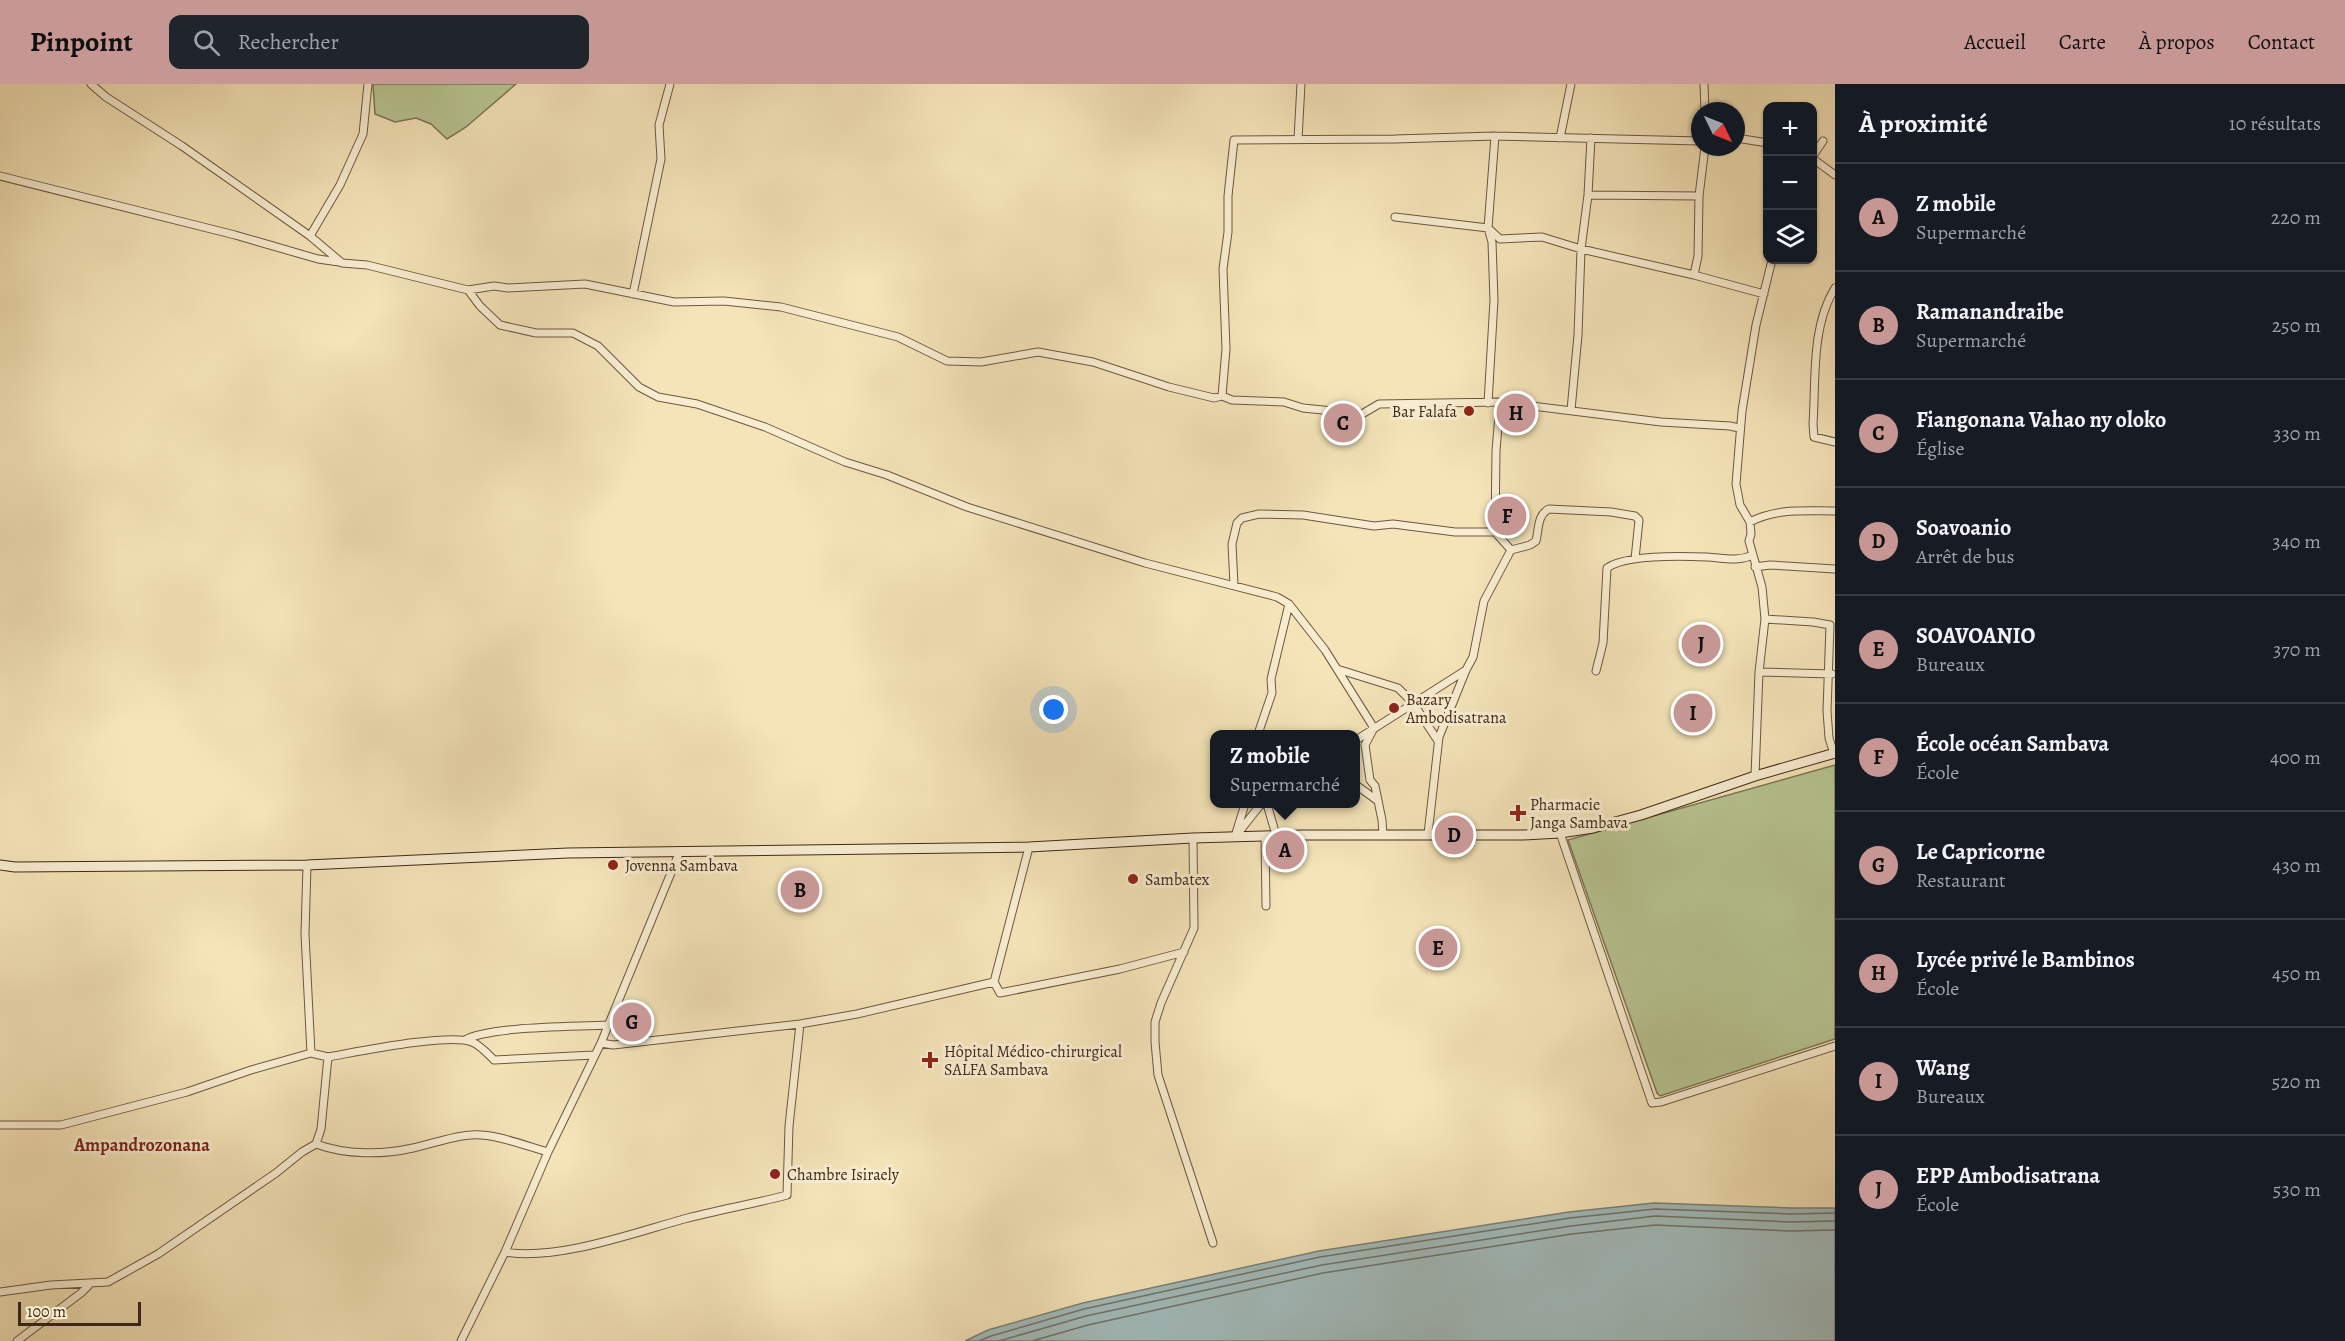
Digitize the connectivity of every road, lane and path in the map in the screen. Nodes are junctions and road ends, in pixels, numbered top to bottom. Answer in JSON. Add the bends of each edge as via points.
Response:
{"nodes":[{"id":1,"x":91,"y":84,"type":"edge"},
{"id":2,"x":368,"y":84,"type":"edge"},
{"id":3,"x":670,"y":84,"type":"edge"},
{"id":4,"x":1301,"y":84,"type":"edge"},
{"id":5,"x":1571,"y":84,"type":"edge"},
{"id":6,"x":1704,"y":84,"type":"edge"},
{"id":7,"x":1705,"y":102,"type":"edge"},
{"id":8,"x":1495,"y":136,"type":"junction"},
{"id":9,"x":1560,"y":138,"type":"junction"},
{"id":10,"x":1591,"y":138,"type":"junction"},
{"id":11,"x":1298,"y":139,"type":"junction"},
{"id":12,"x":1745,"y":139,"type":"edge"},
{"id":13,"x":1691,"y":141,"type":"edge"},
{"id":14,"x":1823,"y":141,"type":"dead end"},
{"id":15,"x":1763,"y":142,"type":"edge"},
{"id":16,"x":1704,"y":156,"type":"edge"},
{"id":17,"x":1813,"y":156,"type":"edge"},
{"id":18,"x":1817,"y":161,"type":"edge"},
{"id":19,"x":1835,"y":175,"type":"edge"},
{"id":20,"x":0,"y":176,"type":"edge"},
{"id":21,"x":1588,"y":195,"type":"junction"},
{"id":22,"x":1699,"y":196,"type":"junction"},
{"id":23,"x":1395,"y":217,"type":"dead end"},
{"id":24,"x":1488,"y":228,"type":"junction"},
{"id":25,"x":310,"y":236,"type":"junction"},
{"id":26,"x":1581,"y":249,"type":"junction"},
{"id":27,"x":342,"y":262,"type":"junction"},
{"id":28,"x":1771,"y":264,"type":"edge"},
{"id":29,"x":1694,"y":275,"type":"junction"},
{"id":30,"x":1835,"y":288,"type":"edge"},
{"id":31,"x":468,"y":290,"type":"junction"},
{"id":32,"x":633,"y":294,"type":"junction"},
{"id":33,"x":1764,"y":294,"type":"junction"},
{"id":34,"x":1222,"y":396,"type":"junction"},
{"id":35,"x":1500,"y":402,"type":"junction"},
{"id":36,"x":1488,"y":403,"type":"junction"},
{"id":37,"x":1571,"y":410,"type":"junction"},
{"id":38,"x":1739,"y":428,"type":"junction"},
{"id":39,"x":1835,"y":442,"type":"edge"},
{"id":40,"x":1835,"y":511,"type":"edge"},
{"id":41,"x":1750,"y":522,"type":"junction"},
{"id":42,"x":1495,"y":532,"type":"junction"},
{"id":43,"x":1511,"y":550,"type":"junction"},
{"id":44,"x":1753,"y":555,"type":"junction"},
{"id":45,"x":1635,"y":559,"type":"junction"},
{"id":46,"x":1755,"y":567,"type":"junction"},
{"id":47,"x":1835,"y":569,"type":"edge"},
{"id":48,"x":1234,"y":585,"type":"junction"},
{"id":49,"x":1288,"y":604,"type":"junction"},
{"id":50,"x":1765,"y":619,"type":"junction"},
{"id":51,"x":1337,"y":669,"type":"junction"},
{"id":52,"x":1466,"y":670,"type":"junction"},
{"id":53,"x":1596,"y":671,"type":"dead end"},
{"id":54,"x":1760,"y":672,"type":"junction"},
{"id":55,"x":1833,"y":674,"type":"edge"},
{"id":56,"x":1413,"y":703,"type":"junction"},
{"id":57,"x":1374,"y":728,"type":"junction"},
{"id":58,"x":1260,"y":730,"type":"edge"},
{"id":59,"x":1360,"y":737,"type":"edge"},
{"id":60,"x":1438,"y":741,"type":"junction"},
{"id":61,"x":1834,"y":754,"type":"edge"},
{"id":62,"x":1755,"y":777,"type":"junction"},
{"id":63,"x":1360,"y":788,"type":"edge"},
{"id":64,"x":1378,"y":801,"type":"junction"},
{"id":65,"x":1244,"y":808,"type":"edge"},
{"id":66,"x":1258,"y":808,"type":"edge"},
{"id":67,"x":1268,"y":808,"type":"edge"},
{"id":68,"x":1560,"y":833,"type":"junction"},
{"id":69,"x":1428,"y":834,"type":"junction"},
{"id":70,"x":1276,"y":835,"type":"junction"},
{"id":71,"x":1383,"y":835,"type":"junction"},
{"id":72,"x":1265,"y":836,"type":"junction"},
{"id":73,"x":1235,"y":837,"type":"junction"},
{"id":74,"x":1193,"y":838,"type":"junction"},
{"id":75,"x":1029,"y":847,"type":"junction"},
{"id":76,"x":680,"y":851,"type":"junction"},
{"id":77,"x":0,"y":865,"type":"edge"},
{"id":78,"x":307,"y":866,"type":"junction"},
{"id":79,"x":1266,"y":906,"type":"dead end"},
{"id":80,"x":1184,"y":952,"type":"junction"},
{"id":81,"x":994,"y":982,"type":"junction"},
{"id":82,"x":800,"y":1024,"type":"junction"},
{"id":83,"x":608,"y":1025,"type":"junction"},
{"id":84,"x":465,"y":1040,"type":"junction"},
{"id":85,"x":601,"y":1043,"type":"junction"},
{"id":86,"x":1835,"y":1046,"type":"edge"},
{"id":87,"x":312,"y":1053,"type":"junction"},
{"id":88,"x":594,"y":1055,"type":"junction"},
{"id":89,"x":328,"y":1058,"type":"junction"},
{"id":90,"x":0,"y":1125,"type":"edge"},
{"id":91,"x":316,"y":1144,"type":"junction"},
{"id":92,"x":548,"y":1152,"type":"junction"},
{"id":93,"x":1213,"y":1243,"type":"dead end"},
{"id":94,"x":505,"y":1252,"type":"junction"},
{"id":95,"x":90,"y":1284,"type":"junction"},
{"id":96,"x":0,"y":1292,"type":"edge"},
{"id":97,"x":17,"y":1341,"type":"edge"},
{"id":98,"x":461,"y":1341,"type":"edge"}],
"edges":[{"from":1,"to":25,"type":"street"},
{"from":2,"to":25,"type":"street","via":[[363,134]]},
{"from":3,"to":32,"type":"street","via":[[659,125],[661,159]]},
{"from":4,"to":11,"type":"street"},
{"from":5,"to":9,"type":"street"},
{"from":6,"to":7,"type":"street"},
{"from":8,"to":9,"type":"street"},
{"from":8,"to":11,"type":"street"},
{"from":8,"to":24,"type":"street"},
{"from":9,"to":10,"type":"street"},
{"from":10,"to":13,"type":"street"},
{"from":10,"to":21,"type":"street"},
{"from":11,"to":34,"type":"street","via":[[1234,140],[1223,269],[1226,349]]},
{"from":12,"to":15,"type":"street"},
{"from":14,"to":17,"type":"street"},
{"from":16,"to":22,"type":"street"},
{"from":18,"to":19,"type":"street"},
{"from":20,"to":27,"type":"street"},
{"from":21,"to":22,"type":"street"},
{"from":21,"to":26,"type":"street"},
{"from":22,"to":29,"type":"street"},
{"from":23,"to":24,"type":"street"},
{"from":24,"to":26,"type":"street","via":[[1500,239],[1542,237]]},
{"from":24,"to":36,"type":"street","via":[[1494,300]]},
{"from":25,"to":27,"type":"street"},
{"from":26,"to":29,"type":"street"},
{"from":26,"to":37,"type":"street"},
{"from":27,"to":31,"type":"street"},
{"from":28,"to":33,"type":"street"},
{"from":29,"to":33,"type":"street"},
{"from":30,"to":39,"type":"street","via":[[1822,313],[1818,332],[1813,424],[1814,437]]},
{"from":31,"to":32,"type":"street","via":[[585,284]]},
{"from":31,"to":48,"type":"street","via":[[500,325],[536,333],[573,333],[598,346],[639,387],[658,397],[698,404],[765,427],[845,462],[967,507],[1145,563]]},
{"from":32,"to":34,"type":"street","via":[[674,302],[724,301],[781,307],[898,337],[947,361],[981,362],[1038,352],[1093,362],[1214,398]]},
{"from":33,"to":38,"type":"street"},
{"from":34,"to":36,"type":"street","via":[[1362,414],[1379,404]]},
{"from":35,"to":36,"type":"street"},
{"from":35,"to":37,"type":"street"},
{"from":35,"to":42,"type":"street"},
{"from":37,"to":38,"type":"street"},
{"from":38,"to":41,"type":"street","via":[[1736,484],[1740,505]]},
{"from":40,"to":41,"type":"street","via":[[1785,511],[1765,514]]},
{"from":41,"to":44,"type":"street"},
{"from":42,"to":43,"type":"street"},
{"from":42,"to":48,"type":"street","via":[[1374,526],[1303,515],[1258,514],[1237,523],[1232,544]]},
{"from":43,"to":45,"type":"street","via":[[1536,541],[1540,517],[1549,509],[1611,512],[1639,520]]},
{"from":43,"to":52,"type":"street","via":[[1484,601],[1473,657]]},
{"from":44,"to":45,"type":"street","via":[[1741,560]]},
{"from":44,"to":46,"type":"street"},
{"from":45,"to":53,"type":"street","via":[[1612,563],[1607,568],[1604,643]]},
{"from":46,"to":47,"type":"street"},
{"from":46,"to":50,"type":"street","via":[[1762,587]]},
{"from":48,"to":49,"type":"street"},
{"from":49,"to":51,"type":"street"},
{"from":49,"to":58,"type":"street","via":[[1271,679],[1272,693]]},
{"from":50,"to":54,"type":"street"},
{"from":50,"to":55,"type":"street","via":[[1830,625]]},
{"from":51,"to":56,"type":"street","via":[[1398,688]]},
{"from":51,"to":57,"type":"street"},
{"from":52,"to":56,"type":"street"},
{"from":52,"to":60,"type":"street"},
{"from":54,"to":55,"type":"street"},
{"from":54,"to":62,"type":"street"},
{"from":55,"to":61,"type":"street","via":[[1827,711]]},
{"from":56,"to":57,"type":"street"},
{"from":56,"to":60,"type":"street"},
{"from":57,"to":59,"type":"street"},
{"from":57,"to":64,"type":"street","via":[[1365,745],[1370,780],[1376,786]]},
{"from":60,"to":69,"type":"street"},
{"from":61,"to":62,"type":"main road"},
{"from":62,"to":68,"type":"main road","via":[[1641,815]]},
{"from":63,"to":64,"type":"street"},
{"from":64,"to":71,"type":"street"},
{"from":65,"to":73,"type":"street"},
{"from":66,"to":73,"type":"street"},
{"from":67,"to":70,"type":"street"},
{"from":68,"to":69,"type":"main road"},
{"from":68,"to":86,"type":"street","via":[[1652,1103]]},
{"from":69,"to":71,"type":"main road"},
{"from":70,"to":71,"type":"main road"},
{"from":70,"to":72,"type":"main road"},
{"from":72,"to":73,"type":"main road"},
{"from":72,"to":79,"type":"street"},
{"from":73,"to":74,"type":"main road"},
{"from":74,"to":75,"type":"main road"},
{"from":74,"to":80,"type":"street","via":[[1194,928]]},
{"from":75,"to":76,"type":"main road"},
{"from":75,"to":81,"type":"street"},
{"from":76,"to":78,"type":"main road"},
{"from":76,"to":83,"type":"street"},
{"from":77,"to":78,"type":"main road"},
{"from":78,"to":87,"type":"street","via":[[305,934]]},
{"from":80,"to":81,"type":"street","via":[[1019,990],[1000,993]]},
{"from":80,"to":93,"type":"street","via":[[1155,1022],[1158,1075]]},
{"from":81,"to":82,"type":"street"},
{"from":82,"to":85,"type":"street","via":[[613,1045]]},
{"from":82,"to":94,"type":"street","via":[[789,1126],[787,1195],[579,1248]]},
{"from":83,"to":84,"type":"street","via":[[524,1029],[474,1035]]},
{"from":83,"to":85,"type":"street"},
{"from":84,"to":88,"type":"street","via":[[475,1043],[494,1060]]},
{"from":84,"to":89,"type":"street","via":[[434,1041]]},
{"from":85,"to":88,"type":"street"},
{"from":87,"to":89,"type":"street"},
{"from":87,"to":90,"type":"street","via":[[187,1092],[61,1125]]},
{"from":88,"to":92,"type":"street"},
{"from":89,"to":91,"type":"street"},
{"from":91,"to":92,"type":"street","via":[[354,1153],[381,1152],[471,1135]]},
{"from":91,"to":95,"type":"street","via":[[158,1254],[108,1282]]},
{"from":92,"to":94,"type":"street"},
{"from":94,"to":98,"type":"street"},
{"from":95,"to":96,"type":"street"},
{"from":95,"to":97,"type":"street"}]}
